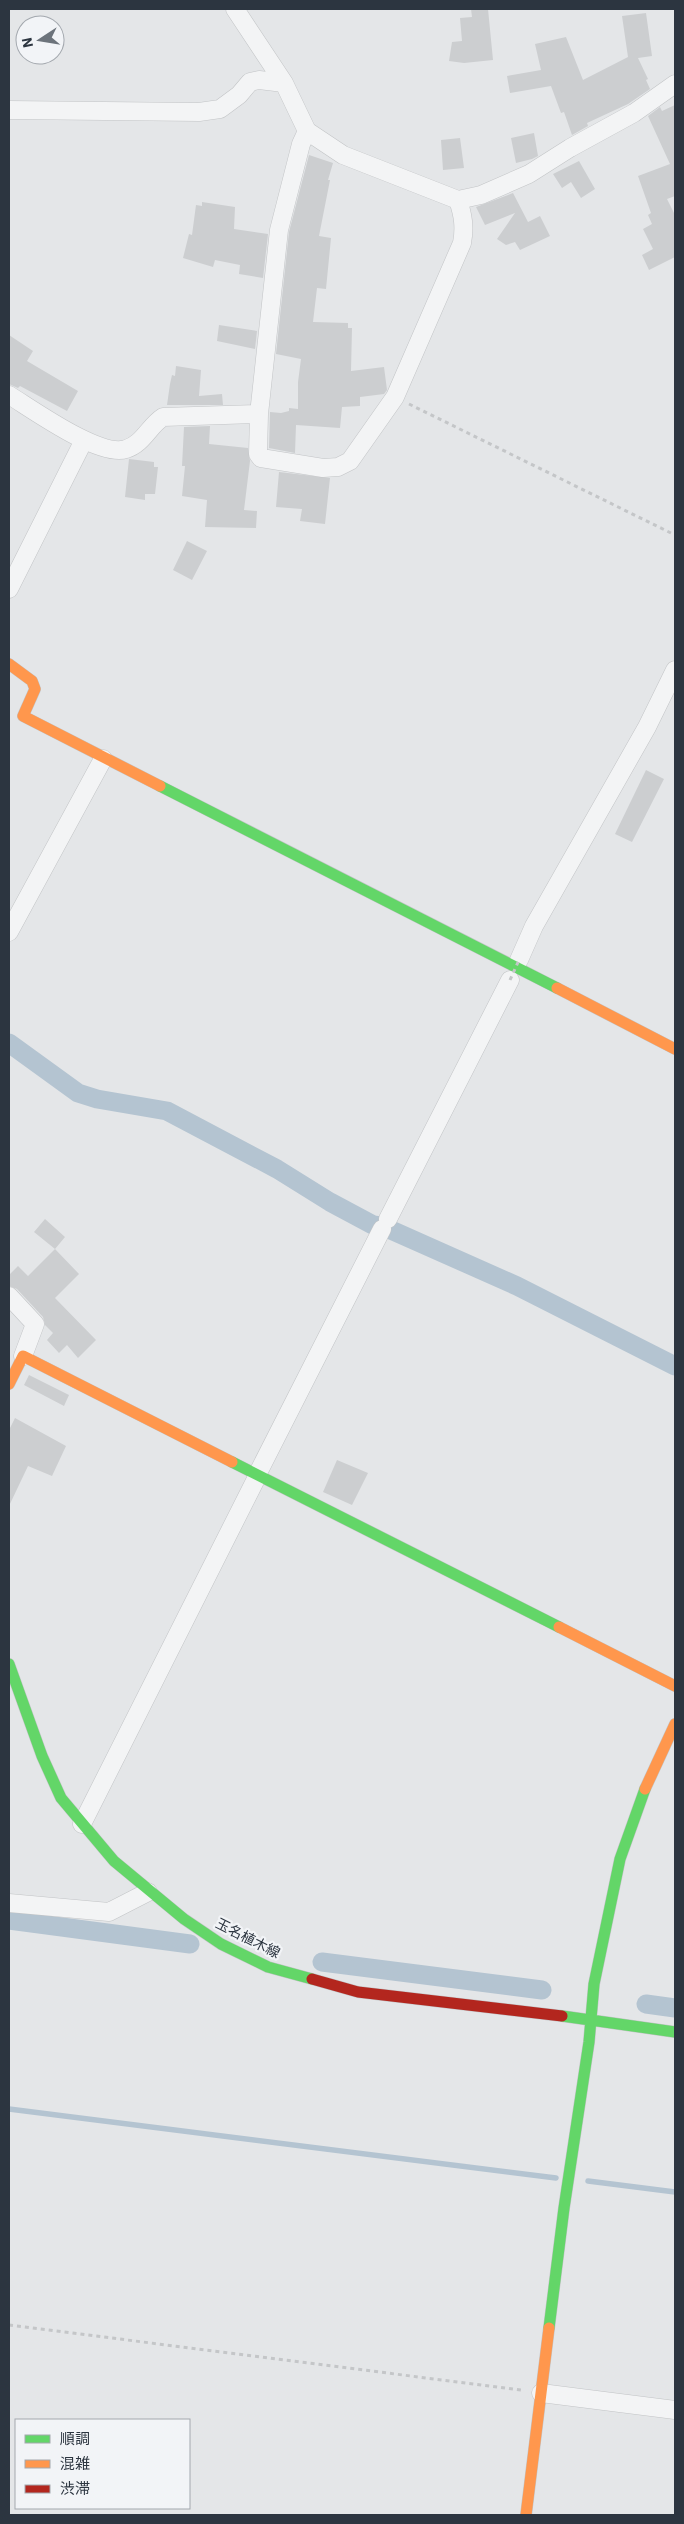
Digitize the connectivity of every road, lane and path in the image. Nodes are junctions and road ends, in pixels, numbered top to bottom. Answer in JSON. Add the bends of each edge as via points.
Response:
{"nodes":[{"id":1,"x":235,"y":9,"type":"edge"},
{"id":2,"x":284,"y":83,"type":"junction"},
{"id":3,"x":675,"y":84,"type":"edge"},
{"id":4,"x":9,"y":110,"type":"edge"},
{"id":5,"x":307,"y":131,"type":"junction"},
{"id":6,"x":458,"y":200,"type":"junction"},
{"id":7,"x":9,"y":395,"type":"edge"},
{"id":8,"x":395,"y":397,"type":"junction"},
{"id":9,"x":259,"y":414,"type":"junction"},
{"id":10,"x":84,"y":440,"type":"junction"},
{"id":11,"x":675,"y":535,"type":"edge"},
{"id":12,"x":9,"y":589,"type":"edge"},
{"id":13,"x":9,"y":664,"type":"edge"},
{"id":14,"x":675,"y":670,"type":"edge"},
{"id":15,"x":102,"y":759,"type":"junction"},
{"id":16,"x":9,"y":932,"type":"edge"},
{"id":17,"x":519,"y":960,"type":"joint"},
{"id":18,"x":510,"y":980,"type":"joint"},
{"id":19,"x":675,"y":1049,"type":"edge"},
{"id":20,"x":9,"y":1296,"type":"edge"},
{"id":21,"x":23,"y":1356,"type":"junction"},
{"id":22,"x":9,"y":1384,"type":"edge"},
{"id":23,"x":9,"y":1664,"type":"edge"},
{"id":24,"x":675,"y":1686,"type":"edge"},
{"id":25,"x":675,"y":1724,"type":"edge"},
{"id":26,"x":82,"y":1824,"type":"junction"},
{"id":27,"x":148,"y":1892,"type":"junction"},
{"id":28,"x":9,"y":1903,"type":"edge"},
{"id":29,"x":592,"y":2019,"type":"junction"},
{"id":30,"x":675,"y":2032,"type":"edge"},
{"id":31,"x":9,"y":2325,"type":"edge"},
{"id":32,"x":541,"y":2393,"type":"junction"},
{"id":33,"x":675,"y":2410,"type":"edge"},
{"id":34,"x":526,"y":2515,"type":"edge"}],
"edges":[{"from":1,"to":2,"type":"street"},
{"from":2,"to":4,"type":"street","via":[[250,82],[220,109],[199,112]]},
{"from":2,"to":5,"type":"street"},
{"from":3,"to":6,"type":"street","via":[[634,113],[528,174],[481,195]]},
{"from":5,"to":6,"type":"street","via":[[343,156]]},
{"from":5,"to":9,"type":"street","via":[[279,230]]},
{"from":6,"to":8,"type":"street","via":[[464,215],[462,243]]},
{"from":7,"to":10,"type":"street"},
{"from":8,"to":9,"type":"street","via":[[350,461],[338,467],[323,468],[261,458],[258,454]]},
{"from":8,"to":11,"type":"path"},
{"from":9,"to":10,"type":"street","via":[[163,416],[136,444],[125,450],[112,450]]},
{"from":10,"to":12,"type":"street"},
{"from":13,"to":15,"type":"street","via":[[32,681],[35,689],[23,716]]},
{"from":14,"to":17,"type":"street","via":[[647,727],[534,926]]},
{"from":15,"to":16,"type":"street"},
{"from":15,"to":19,"type":"street"},
{"from":17,"to":18,"type":"path","bridge":true},
{"from":18,"to":26,"type":"street"},
{"from":20,"to":21,"type":"street","via":[[35,1324]]},
{"from":21,"to":22,"type":"street"},
{"from":21,"to":24,"type":"street"},
{"from":23,"to":26,"type":"street","name":"玉名植木線","via":[[42,1756],[61,1798]]},
{"from":25,"to":29,"type":"street","via":[[641,1797],[620,1858],[594,1984]]},
{"from":26,"to":27,"type":"street","name":"玉名植木線","via":[[114,1861]]},
{"from":27,"to":28,"type":"street","via":[[109,1912]]},
{"from":27,"to":29,"type":"street","name":"玉名植木線","via":[[221,1944],[268,1967],[358,1992]]},
{"from":29,"to":30,"type":"street","name":"玉名植木線"},
{"from":29,"to":32,"type":"street"},
{"from":31,"to":32,"type":"path"},
{"from":32,"to":33,"type":"street"},
{"from":32,"to":34,"type":"street"}]}
